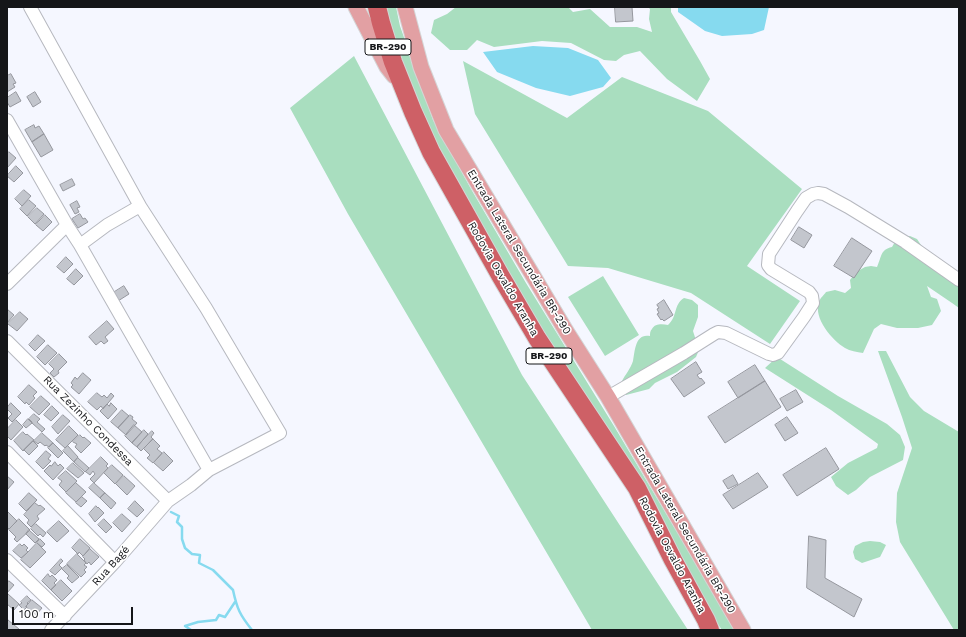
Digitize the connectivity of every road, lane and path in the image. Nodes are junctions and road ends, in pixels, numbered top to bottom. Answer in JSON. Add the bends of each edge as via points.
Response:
{"nodes":[{"id":1,"x":30,"y":7,"type":"edge"},
{"id":2,"x":356,"y":7,"type":"edge"},
{"id":3,"x":377,"y":7,"type":"edge"},
{"id":4,"x":405,"y":7,"type":"edge"},
{"id":5,"x":402,"y":86,"type":"junction"},
{"id":6,"x":8,"y":124,"type":"edge"},
{"id":7,"x":140,"y":206,"type":"junction"},
{"id":8,"x":67,"y":225,"type":"junction"},
{"id":9,"x":80,"y":245,"type":"junction"},
{"id":10,"x":959,"y":280,"type":"edge"},
{"id":11,"x":7,"y":284,"type":"edge"},
{"id":12,"x":7,"y":341,"type":"edge"},
{"id":13,"x":608,"y":397,"type":"junction"},
{"id":14,"x":7,"y":452,"type":"edge"},
{"id":15,"x":209,"y":470,"type":"junction"},
{"id":16,"x":168,"y":501,"type":"junction"},
{"id":17,"x":7,"y":560,"type":"edge"},
{"id":18,"x":115,"y":562,"type":"junction"},
{"id":19,"x":65,"y":616,"type":"junction"},
{"id":20,"x":711,"y":627,"type":"edge"},
{"id":21,"x":51,"y":630,"type":"edge"},
{"id":22,"x":743,"y":630,"type":"edge"}],
"edges":[{"from":1,"to":7,"type":"street"},
{"from":2,"to":5,"type":"main road","via":[[387,67]]},
{"from":3,"to":5,"type":"highway","name":"Rodovia Osvaldo Aranha","number":"BR-290"},
{"from":4,"to":13,"type":"main road","name":"Entrada Lateral Secundária BR-290","via":[[421,67],[446,130]]},
{"from":5,"to":20,"type":"highway","name":"Rodovia Osvaldo Aranha","number":"BR-290","via":[[432,152],[500,275],[537,338],[637,488],[673,560]]},
{"from":6,"to":8,"type":"street"},
{"from":7,"to":9,"type":"street","via":[[107,225]]},
{"from":7,"to":15,"type":"street","name":"Rua Bagé","via":[[206,308],[280,433]]},
{"from":8,"to":9,"type":"street"},
{"from":8,"to":11,"type":"street"},
{"from":9,"to":15,"type":"street"},
{"from":10,"to":13,"type":"street","via":[[905,242],[848,207],[824,194],[813,194],[806,198],[797,210],[769,254],[768,265],[771,269],[809,292],[813,303],[778,353],[769,354],[726,333],[718,332]]},
{"from":12,"to":16,"type":"street","name":"Rua Zezinho Condessa"},
{"from":13,"to":22,"type":"main road","name":"Entrada Lateral Secundária BR-290"},
{"from":14,"to":18,"type":"street"},
{"from":15,"to":16,"type":"street","name":"Rua Bagé"},
{"from":16,"to":18,"type":"street","name":"Rua Bagé"},
{"from":17,"to":19,"type":"street"},
{"from":18,"to":19,"type":"street","name":"Rua Bagé"},
{"from":19,"to":21,"type":"street","name":"Rua Bagé"}]}
